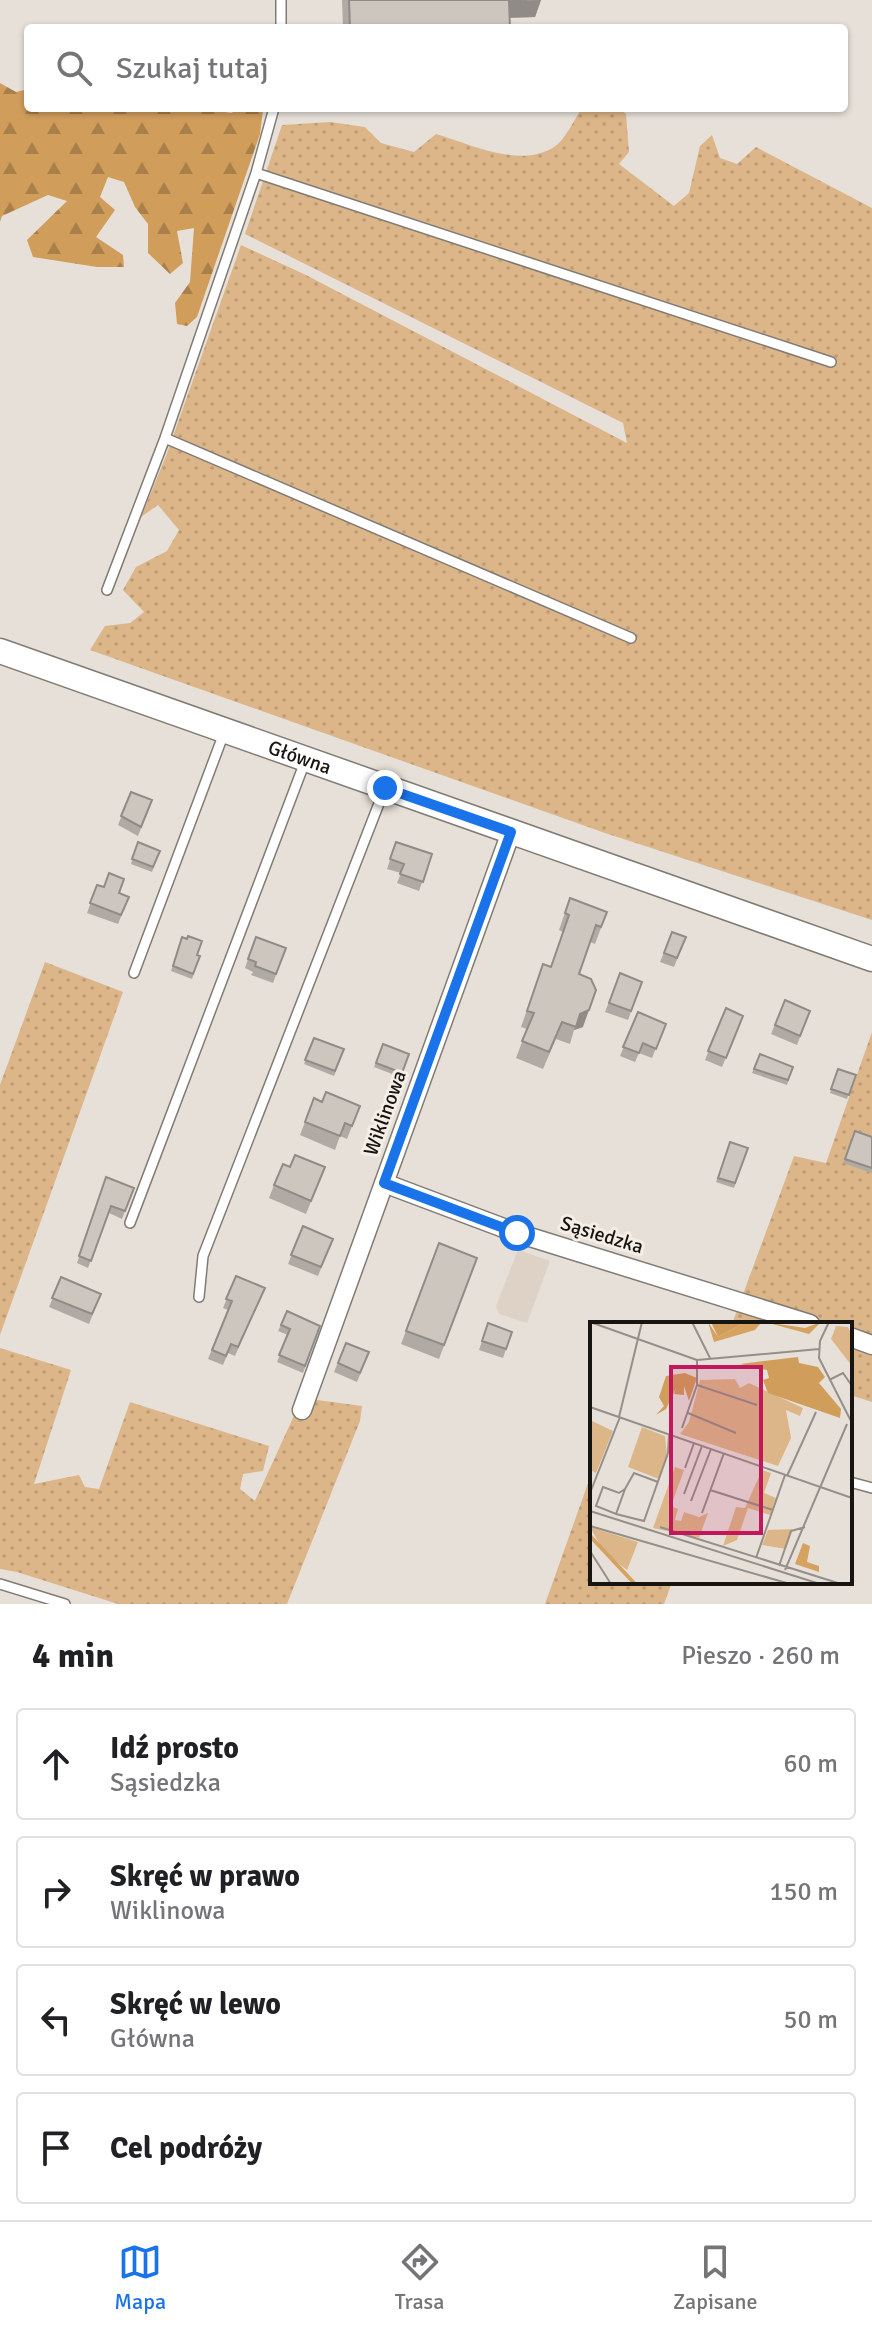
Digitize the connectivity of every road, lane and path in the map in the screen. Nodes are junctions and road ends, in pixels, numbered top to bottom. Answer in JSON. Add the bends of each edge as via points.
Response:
{"nodes":[{"id":1,"x":281,"y":0,"type":"edge"},
{"id":2,"x":281,"y":24,"type":"edge"},
{"id":3,"x":273,"y":112,"type":"edge"},
{"id":4,"x":256,"y":173,"type":"junction"},
{"id":5,"x":831,"y":362,"type":"dead end"},
{"id":6,"x":165,"y":438,"type":"junction"},
{"id":7,"x":107,"y":590,"type":"dead end"},
{"id":8,"x":631,"y":638,"type":"dead end"},
{"id":9,"x":0,"y":651,"type":"edge"},
{"id":10,"x":225,"y":729,"type":"junction"},
{"id":11,"x":306,"y":759,"type":"junction"},
{"id":12,"x":385,"y":788,"type":"junction"},
{"id":13,"x":511,"y":832,"type":"junction"},
{"id":14,"x":872,"y":959,"type":"edge"},
{"id":15,"x":134,"y":973,"type":"dead end"},
{"id":16,"x":384,"y":1183,"type":"junction"},
{"id":17,"x":130,"y":1223,"type":"dead end"},
{"id":18,"x":199,"y":1297,"type":"dead end"},
{"id":19,"x":804,"y":1322,"type":"edge"},
{"id":20,"x":852,"y":1338,"type":"edge"},
{"id":21,"x":872,"y":1345,"type":"edge"},
{"id":22,"x":302,"y":1410,"type":"dead end"},
{"id":23,"x":852,"y":1483,"type":"edge"},
{"id":24,"x":872,"y":1488,"type":"edge"},
{"id":25,"x":0,"y":1584,"type":"edge"},
{"id":26,"x":65,"y":1604,"type":"edge"}],
"edges":[{"from":1,"to":2,"type":"lane"},
{"from":3,"to":4,"type":"lane"},
{"from":4,"to":5,"type":"lane"},
{"from":4,"to":6,"type":"lane"},
{"from":6,"to":7,"type":"lane"},
{"from":6,"to":8,"type":"lane"},
{"from":9,"to":10,"type":"main road","name":"Główna"},
{"from":10,"to":11,"type":"main road","name":"Główna"},
{"from":10,"to":15,"type":"lane"},
{"from":11,"to":12,"type":"main road","name":"Główna"},
{"from":11,"to":17,"type":"lane"},
{"from":12,"to":13,"type":"main road","name":"Główna"},
{"from":12,"to":18,"type":"lane","via":[[203,1256]]},
{"from":13,"to":14,"type":"main road","name":"Główna"},
{"from":13,"to":16,"type":"street","name":"Wiklinowa"},
{"from":16,"to":19,"type":"street","name":"Sąsiedzka","via":[[517,1233]]},
{"from":16,"to":22,"type":"street","name":"Wiklinowa"},
{"from":20,"to":21,"type":"street"},
{"from":23,"to":24,"type":"lane"},
{"from":25,"to":26,"type":"lane"}]}
